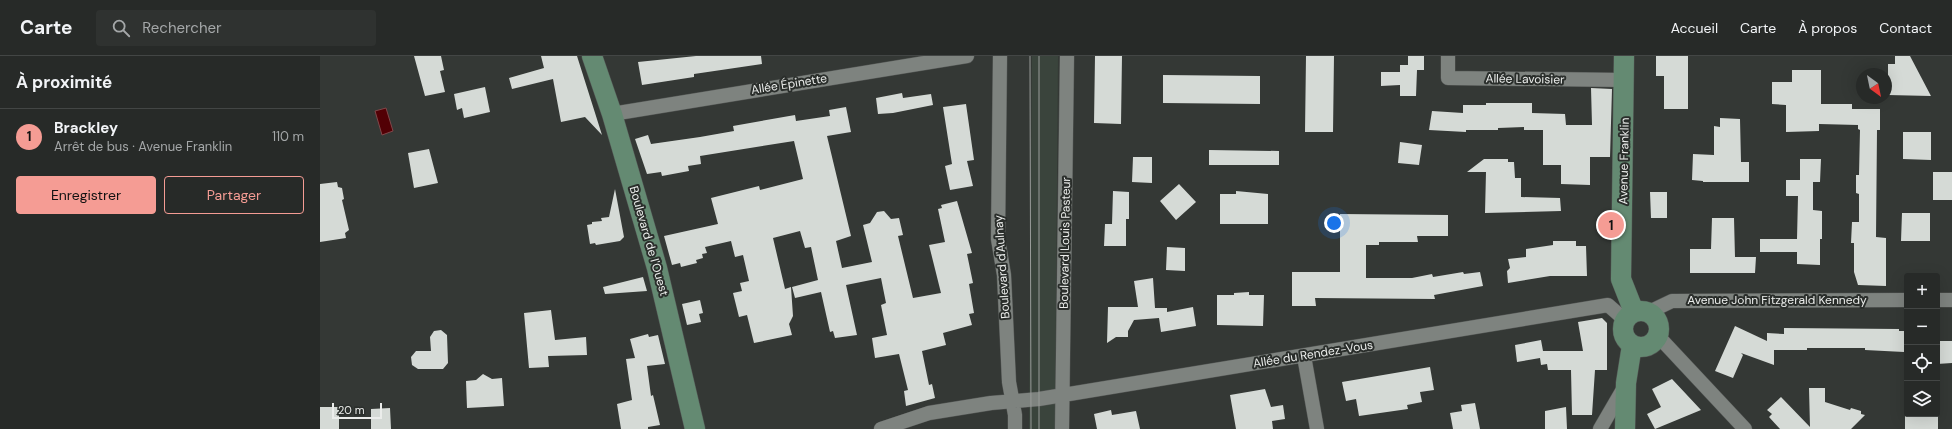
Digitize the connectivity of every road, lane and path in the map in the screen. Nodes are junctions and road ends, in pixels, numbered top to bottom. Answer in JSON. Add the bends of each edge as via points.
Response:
{"nodes":[{"id":1,"x":592,"y":56,"type":"edge"},
{"id":2,"x":967,"y":56,"type":"edge"},
{"id":3,"x":1000,"y":56,"type":"edge"},
{"id":4,"x":1067,"y":56,"type":"edge"},
{"id":5,"x":1448,"y":56,"type":"edge"},
{"id":6,"x":1624,"y":56,"type":"edge"},
{"id":7,"x":1624,"y":80,"type":"junction"},
{"id":8,"x":612,"y":114,"type":"junction"},
{"id":9,"x":1621,"y":279,"type":"junction"},
{"id":10,"x":1904,"y":300,"type":"edge"},
{"id":11,"x":1940,"y":300,"type":"edge"},
{"id":12,"x":1952,"y":300,"type":"edge"},
{"id":13,"x":1608,"y":305,"type":"junction"},
{"id":14,"x":1636,"y":315,"type":"junction"},
{"id":15,"x":1645,"y":343,"type":"junction"},
{"id":16,"x":1304,"y":356,"type":"junction"},
{"id":17,"x":1626,"y":383,"type":"junction"},
{"id":18,"x":1062,"y":395,"type":"junction"},
{"id":19,"x":1014,"y":400,"type":"junction"},
{"id":20,"x":695,"y":429,"type":"edge"},
{"id":21,"x":882,"y":429,"type":"edge"},
{"id":22,"x":1015,"y":429,"type":"edge"},
{"id":23,"x":1062,"y":429,"type":"edge"},
{"id":24,"x":1317,"y":429,"type":"edge"},
{"id":25,"x":1600,"y":429,"type":"edge"},
{"id":26,"x":1625,"y":429,"type":"edge"},
{"id":27,"x":1745,"y":429,"type":"edge"}],
"edges":[{"from":1,"to":8,"type":"street","name":"Boulevard de l'Ouest"},
{"from":2,"to":8,"type":"street","name":"Allée Épinette"},
{"from":3,"to":19,"type":"street","name":"Boulevard d'Aulnay","via":[[998,239],[1004,275],[1009,382]]},
{"from":4,"to":18,"type":"street","name":"Boulevard Louis Pasteur"},
{"from":5,"to":7,"type":"street","name":"Allée Lavoisier","via":[[1448,78]]},
{"from":6,"to":7,"type":"street","name":"Avenue Franklin"},
{"from":7,"to":9,"type":"street","name":"Avenue Franklin"},
{"from":8,"to":20,"type":"street","name":"Boulevard de l'Ouest","via":[[657,268]]},
{"from":9,"to":13,"type":"street","via":[[1615,298]]},
{"from":9,"to":14,"type":"street","name":"Avenue Franklin"},
{"from":10,"to":14,"type":"street","name":"Avenue John Fitzgerald Kennedy","via":[[1672,301]]},
{"from":11,"to":12,"type":"street"},
{"from":13,"to":14,"type":"street"},
{"from":13,"to":16,"type":"street","name":"Allée du Rendez-Vous"},
{"from":14,"to":15,"type":"street","via":[[1623,331],[1624,336]]},
{"from":14,"to":15,"type":"street","via":[[1658,320],[1659,325]]},
{"from":15,"to":17,"type":"street"},
{"from":15,"to":27,"type":"street"},
{"from":16,"to":18,"type":"street","name":"Allée du Rendez-Vous"},
{"from":16,"to":24,"type":"street"},
{"from":17,"to":25,"type":"street"},
{"from":17,"to":26,"type":"street"},
{"from":18,"to":19,"type":"street","name":"Allée du Rendez-Vous"},
{"from":18,"to":23,"type":"street","name":"Boulevard Louis Pasteur"},
{"from":19,"to":21,"type":"street","name":"Allée du Rendez-Vous","via":[[929,413]]},
{"from":19,"to":22,"type":"street","name":"Boulevard d'Aulnay"}]}
